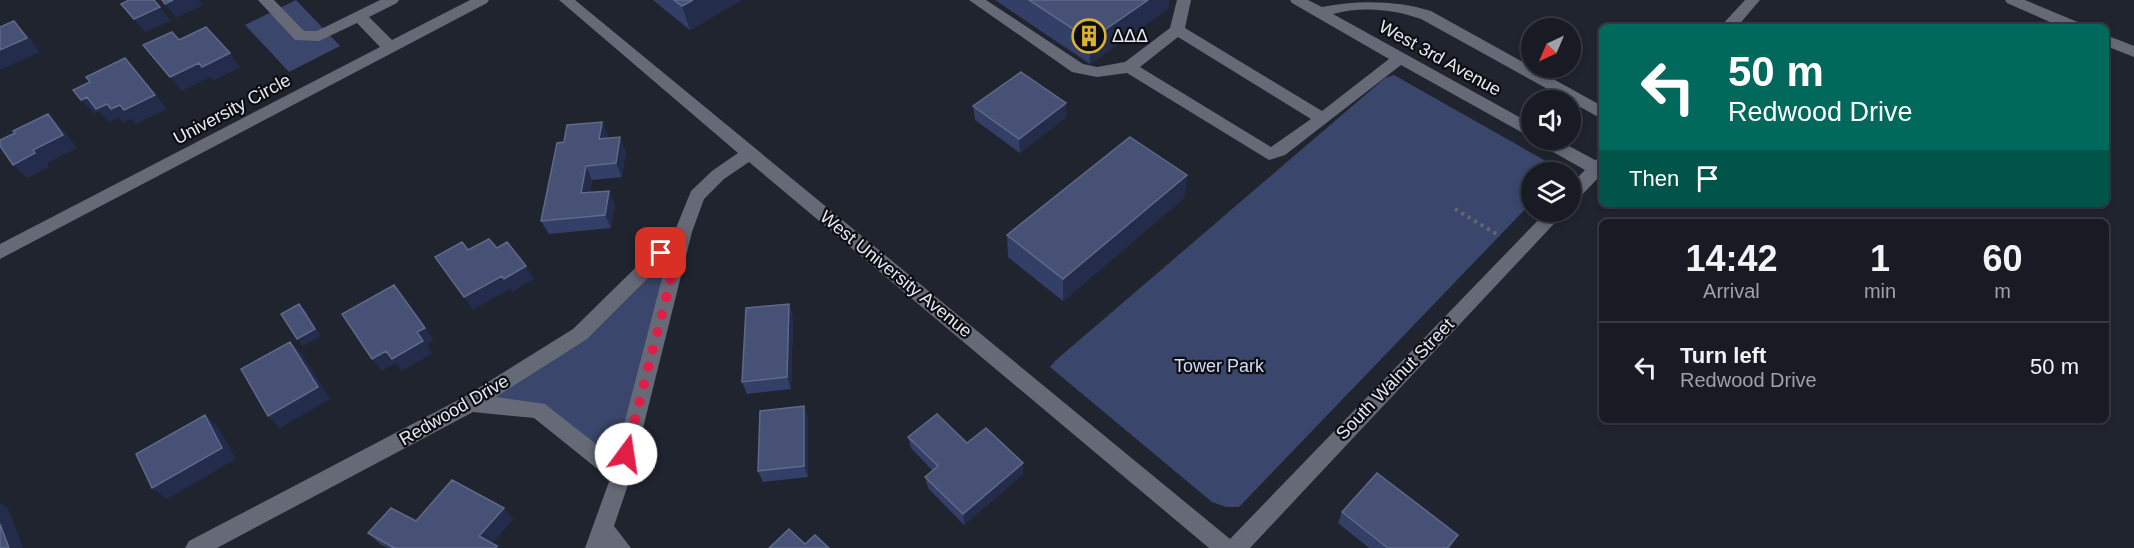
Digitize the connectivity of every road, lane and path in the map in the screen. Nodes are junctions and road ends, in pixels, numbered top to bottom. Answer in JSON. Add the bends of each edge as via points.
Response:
{"nodes":[{"id":1,"x":265,"y":0,"type":"edge"},
{"id":2,"x":392,"y":0,"type":"edge"},
{"id":3,"x":482,"y":0,"type":"edge"},
{"id":4,"x":566,"y":0,"type":"edge"},
{"id":5,"x":976,"y":0,"type":"edge"},
{"id":6,"x":1184,"y":0,"type":"edge"},
{"id":7,"x":1297,"y":0,"type":"edge"},
{"id":8,"x":1753,"y":0,"type":"edge"},
{"id":9,"x":2012,"y":0,"type":"edge"},
{"id":10,"x":1321,"y":14,"type":"junction"},
{"id":11,"x":360,"y":17,"type":"junction"},
{"id":12,"x":1731,"y":24,"type":"edge"},
{"id":13,"x":2069,"y":24,"type":"edge"},
{"id":14,"x":1178,"y":30,"type":"junction"},
{"id":15,"x":2109,"y":41,"type":"edge"},
{"id":16,"x":391,"y":48,"type":"junction"},
{"id":17,"x":2134,"y":52,"type":"edge"},
{"id":18,"x":1400,"y":58,"type":"junction"},
{"id":19,"x":1129,"y":67,"type":"junction"},
{"id":20,"x":1599,"y":110,"type":"edge"},
{"id":21,"x":1323,"y":119,"type":"junction"},
{"id":22,"x":1521,"y":126,"type":"edge"},
{"id":23,"x":1566,"y":150,"type":"edge"},
{"id":24,"x":749,"y":154,"type":"junction"},
{"id":25,"x":1599,"y":166,"type":"edge"},
{"id":26,"x":1599,"y":167,"type":"edge"},
{"id":27,"x":1581,"y":185,"type":"edge"},
{"id":28,"x":1455,"y":209,"type":"dead end"},
{"id":29,"x":1546,"y":222,"type":"edge"},
{"id":30,"x":683,"y":232,"type":"junction"},
{"id":31,"x":1520,"y":249,"type":"junction"},
{"id":32,"x":0,"y":252,"type":"edge"},
{"id":33,"x":471,"y":403,"type":"junction"},
{"id":34,"x":621,"y":476,"type":"junction"},
{"id":35,"x":600,"y":538,"type":"edge"},
{"id":36,"x":196,"y":548,"type":"edge"},
{"id":37,"x":620,"y":548,"type":"edge"},
{"id":38,"x":1225,"y":548,"type":"edge"},
{"id":39,"x":1236,"y":548,"type":"edge"}],
"edges":[{"from":1,"to":11,"type":"street","via":[[300,36],[319,36]]},
{"from":2,"to":11,"type":"street"},
{"from":3,"to":16,"type":"street","name":"University Circle"},
{"from":4,"to":24,"type":"street","name":"West University Avenue"},
{"from":5,"to":19,"type":"street","via":[[1078,68],[1097,72]]},
{"from":6,"to":14,"type":"street"},
{"from":7,"to":10,"type":"street","name":"West 3rd Avenue"},
{"from":8,"to":12,"type":"street"},
{"from":9,"to":13,"type":"street"},
{"from":10,"to":18,"type":"street","name":"West 3rd Avenue"},
{"from":10,"to":20,"type":"street","via":[[1333,8],[1406,7]]},
{"from":11,"to":16,"type":"street"},
{"from":14,"to":19,"type":"street"},
{"from":14,"to":21,"type":"street"},
{"from":15,"to":17,"type":"street"},
{"from":16,"to":32,"type":"street","name":"University Circle"},
{"from":18,"to":21,"type":"street"},
{"from":18,"to":22,"type":"street","name":"West 3rd Avenue"},
{"from":19,"to":21,"type":"street","via":[[1269,154]]},
{"from":23,"to":25,"type":"street"},
{"from":24,"to":30,"type":"street","via":[[718,175],[697,196]]},
{"from":24,"to":38,"type":"street","name":"West University Avenue"},
{"from":26,"to":27,"type":"street"},
{"from":28,"to":31,"type":"path"},
{"from":29,"to":31,"type":"street","name":"South Walnut Street"},
{"from":30,"to":33,"type":"street","name":"Redwood Drive","via":[[579,334]]},
{"from":30,"to":34,"type":"street"},
{"from":31,"to":39,"type":"street","name":"South Walnut Street"},
{"from":33,"to":34,"type":"street","via":[[538,410]]},
{"from":33,"to":36,"type":"street","name":"Redwood Drive"},
{"from":34,"to":35,"type":"street"},
{"from":35,"to":37,"type":"street"}]}
